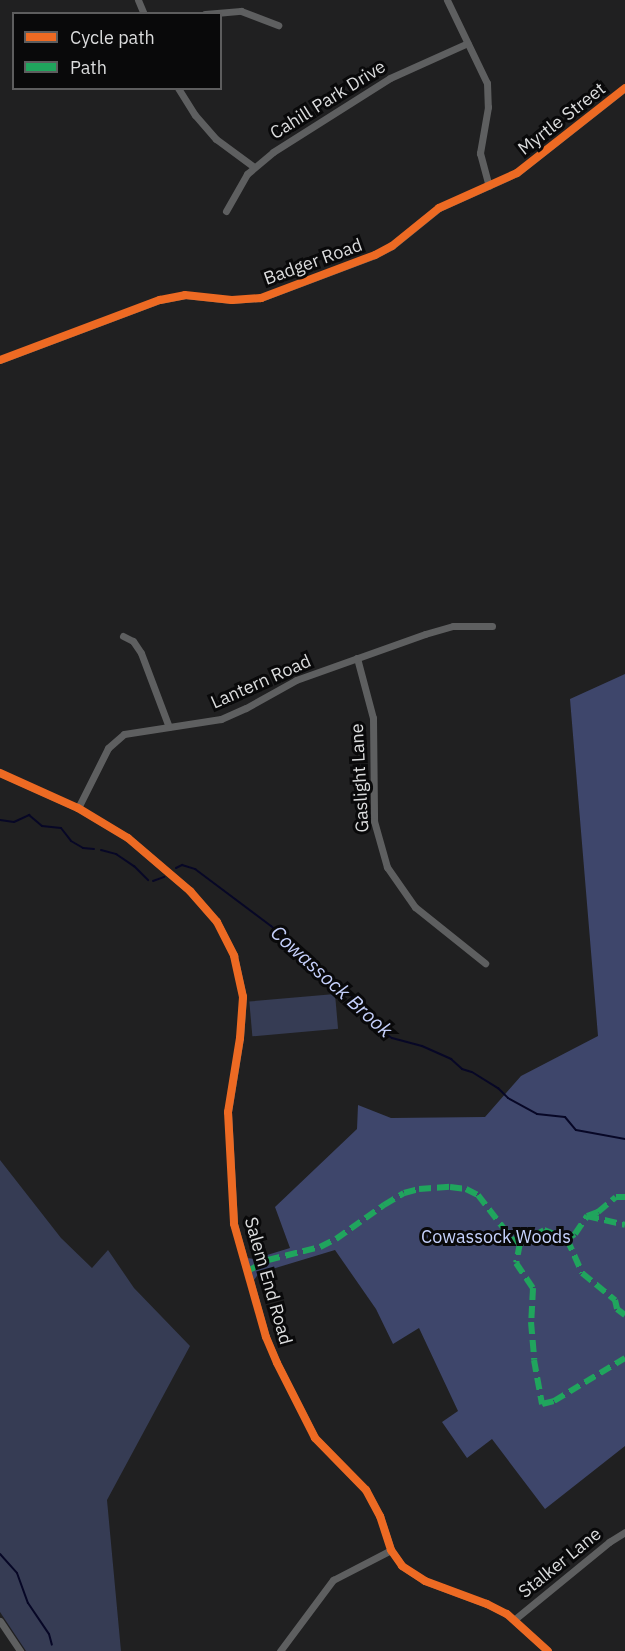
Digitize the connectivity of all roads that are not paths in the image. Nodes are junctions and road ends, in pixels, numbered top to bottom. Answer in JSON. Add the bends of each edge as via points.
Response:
{"nodes":[{"id":1,"x":447,"y":0,"type":"edge"},
{"id":2,"x":222,"y":13,"type":"edge"},
{"id":3,"x":278,"y":25,"type":"dead end"},
{"id":4,"x":468,"y":43,"type":"junction"},
{"id":5,"x":625,"y":88,"type":"edge"},
{"id":6,"x":179,"y":90,"type":"edge"},
{"id":7,"x":254,"y":167,"type":"junction"},
{"id":8,"x":517,"y":173,"type":"joint"},
{"id":9,"x":489,"y":186,"type":"junction"},
{"id":10,"x":226,"y":211,"type":"dead end"},
{"id":11,"x":0,"y":360,"type":"edge"},
{"id":12,"x":492,"y":626,"type":"dead end"},
{"id":13,"x":123,"y":636,"type":"dead end"},
{"id":14,"x":357,"y":658,"type":"junction"},
{"id":15,"x":169,"y":727,"type":"junction"},
{"id":16,"x":0,"y":772,"type":"edge"},
{"id":17,"x":78,"y":808,"type":"junction"},
{"id":18,"x":485,"y":963,"type":"dead end"},
{"id":19,"x":625,"y":1532,"type":"edge"},
{"id":20,"x":391,"y":1550,"type":"junction"},
{"id":21,"x":515,"y":1619,"type":"junction"},
{"id":22,"x":0,"y":1621,"type":"edge"},
{"id":23,"x":20,"y":1651,"type":"edge"},
{"id":24,"x":280,"y":1651,"type":"edge"},
{"id":25,"x":548,"y":1651,"type":"edge"}],
"edges":[{"from":1,"to":4,"type":"street"},
{"from":2,"to":3,"type":"street","via":[[241,11]]},
{"from":4,"to":7,"type":"street","name":"Cahill Park Drive","via":[[390,78]]},
{"from":4,"to":9,"type":"street","via":[[488,92],[480,153]]},
{"from":5,"to":8,"type":"street","name":"Myrtle Street"},
{"from":6,"to":7,"type":"street","via":[[216,139]]},
{"from":7,"to":10,"type":"street","name":"Cahill Park Drive"},
{"from":8,"to":9,"type":"street","name":"Badger Road"},
{"from":9,"to":11,"type":"street","name":"Badger Road","via":[[440,208],[384,251],[276,294],[247,300],[174,296]]},
{"from":12,"to":14,"type":"street","name":"Lantern Road","via":[[440,629]]},
{"from":13,"to":15,"type":"street","via":[[133,641],[141,653]]},
{"from":14,"to":15,"type":"street","name":"Lantern Road","via":[[290,683],[221,719]]},
{"from":14,"to":18,"type":"street","name":"Gaslight Lane","via":[[373,718],[374,821],[387,867],[415,907]]},
{"from":15,"to":17,"type":"street","name":"Lantern Road","via":[[117,737]]},
{"from":16,"to":17,"type":"street","name":"Salem End Road"},
{"from":17,"to":20,"type":"street","name":"Salem End Road","via":[[128,838],[186,886],[217,922],[234,956],[243,1012],[228,1127],[239,1249],[266,1337],[301,1413],[319,1444],[366,1490]]},
{"from":19,"to":21,"type":"street","name":"Stalker Lane"},
{"from":20,"to":21,"type":"street","name":"Salem End Road","via":[[416,1577],[488,1604]]},
{"from":20,"to":24,"type":"street","via":[[333,1580]]},
{"from":21,"to":25,"type":"street","name":"Salem End Road"},
{"from":22,"to":23,"type":"street"}]}
